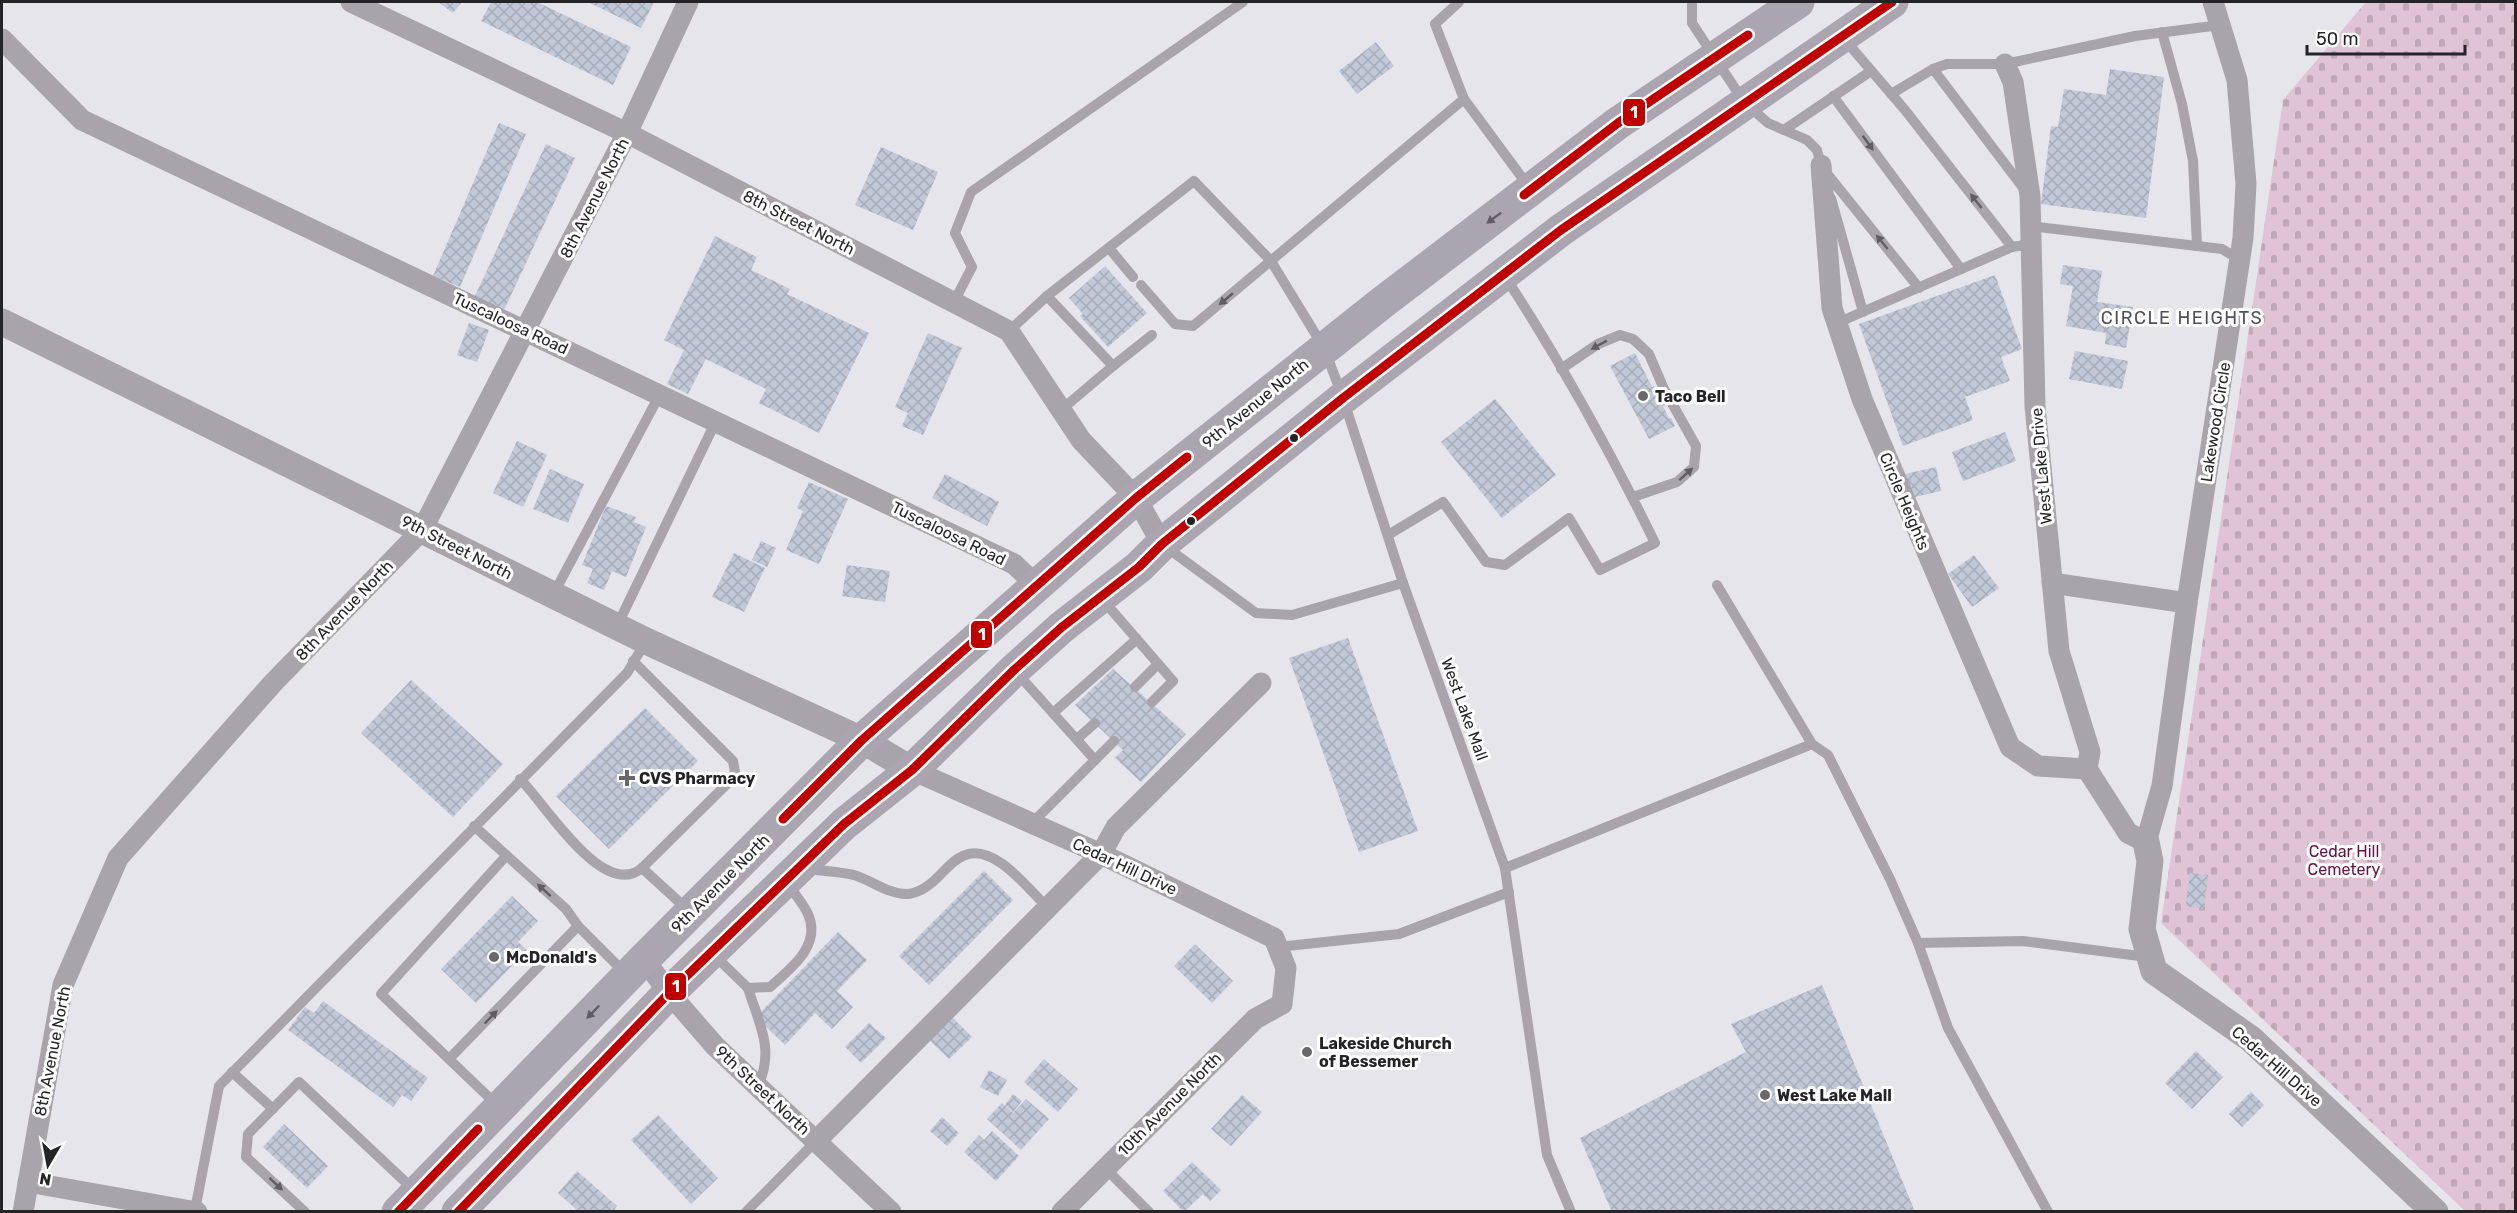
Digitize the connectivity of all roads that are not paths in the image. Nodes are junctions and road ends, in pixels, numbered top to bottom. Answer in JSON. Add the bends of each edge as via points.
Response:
{"nodes":[{"id":1,"x":351,"y":2,"type":"edge"},
{"id":2,"x":688,"y":2,"type":"edge"},
{"id":3,"x":1243,"y":2,"type":"edge"},
{"id":4,"x":1459,"y":2,"type":"edge"},
{"id":5,"x":1692,"y":2,"type":"edge"},
{"id":6,"x":1798,"y":2,"type":"edge"},
{"id":7,"x":1892,"y":2,"type":"edge"},
{"id":8,"x":2213,"y":2,"type":"edge"},
{"id":9,"x":2220,"y":25,"type":"junction"},
{"id":10,"x":2162,"y":32,"type":"junction"},
{"id":11,"x":1840,"y":35,"type":"junction"},
{"id":12,"x":2,"y":39,"type":"edge"},
{"id":13,"x":1714,"y":58,"type":"junction"},
{"id":14,"x":2005,"y":64,"type":"junction"},
{"id":15,"x":1933,"y":69,"type":"junction"},
{"id":16,"x":1871,"y":70,"type":"junction"},
{"id":17,"x":1891,"y":94,"type":"junction"},
{"id":18,"x":1833,"y":96,"type":"junction"},
{"id":19,"x":1464,"y":99,"type":"junction"},
{"id":20,"x":1744,"y":102,"type":"junction"},
{"id":21,"x":1784,"y":130,"type":"junction"},
{"id":22,"x":627,"y":133,"type":"junction"},
{"id":23,"x":1821,"y":165,"type":"junction"},
{"id":24,"x":1531,"y":190,"type":"junction"},
{"id":25,"x":2030,"y":196,"type":"junction"},
{"id":26,"x":2024,"y":239,"type":"junction"},
{"id":27,"x":2198,"y":246,"type":"junction"},
{"id":28,"x":1110,"y":248,"type":"junction"},
{"id":29,"x":2240,"y":260,"type":"junction"},
{"id":30,"x":1271,"y":261,"type":"junction"},
{"id":31,"x":1961,"y":269,"type":"junction"},
{"id":32,"x":1503,"y":274,"type":"junction"},
{"id":33,"x":1919,"y":288,"type":"junction"},
{"id":34,"x":1047,"y":296,"type":"junction"},
{"id":35,"x":954,"y":302,"type":"junction"},
{"id":36,"x":1863,"y":312,"type":"junction"},
{"id":37,"x":2,"y":322,"type":"edge"},
{"id":38,"x":1837,"y":323,"type":"junction"},
{"id":39,"x":527,"y":330,"type":"junction"},
{"id":40,"x":1009,"y":331,"type":"junction"},
{"id":41,"x":1152,"y":334,"type":"dead end"},
{"id":42,"x":1324,"y":348,"type":"junction"},
{"id":43,"x":1113,"y":366,"type":"junction"},
{"id":44,"x":1561,"y":369,"type":"junction"},
{"id":45,"x":660,"y":394,"type":"junction"},
{"id":46,"x":1343,"y":398,"type":"junction"},
{"id":47,"x":1061,"y":410,"type":"junction"},
{"id":48,"x":717,"y":421,"type":"junction"},
{"id":49,"x":1633,"y":497,"type":"junction"},
{"id":50,"x":1136,"y":498,"type":"junction"},
{"id":51,"x":422,"y":530,"type":"junction"},
{"id":52,"x":1388,"y":535,"type":"junction"},
{"id":53,"x":1162,"y":544,"type":"junction"},
{"id":54,"x":1403,"y":583,"type":"junction"},
{"id":55,"x":2052,"y":583,"type":"junction"},
{"id":56,"x":1036,"y":585,"type":"junction"},
{"id":57,"x":1717,"y":585,"type":"dead end"},
{"id":58,"x":553,"y":595,"type":"junction"},
{"id":59,"x":1101,"y":597,"type":"junction"},
{"id":60,"x":2187,"y":603,"type":"junction"},
{"id":61,"x":617,"y":627,"type":"junction"},
{"id":62,"x":1137,"y":639,"type":"junction"},
{"id":63,"x":640,"y":651,"type":"junction"},
{"id":64,"x":1158,"y":664,"type":"junction"},
{"id":65,"x":1014,"y":670,"type":"junction"},
{"id":66,"x":1261,"y":683,"type":"dead end"},
{"id":67,"x":1135,"y":687,"type":"dead end"},
{"id":68,"x":1152,"y":702,"type":"dead end"},
{"id":69,"x":1053,"y":713,"type":"junction"},
{"id":70,"x":1095,"y":723,"type":"dead end"},
{"id":71,"x":1077,"y":739,"type":"junction"},
{"id":72,"x":862,"y":740,"type":"junction"},
{"id":73,"x":1114,"y":741,"type":"dead end"},
{"id":74,"x":1812,"y":744,"type":"junction"},
{"id":75,"x":1095,"y":760,"type":"junction"},
{"id":76,"x":2087,"y":769,"type":"junction"},
{"id":77,"x":912,"y":770,"type":"junction"},
{"id":78,"x":520,"y":779,"type":"junction"},
{"id":79,"x":1032,"y":823,"type":"junction"},
{"id":80,"x":474,"y":826,"type":"junction"},
{"id":81,"x":2146,"y":842,"type":"junction"},
{"id":82,"x":1101,"y":854,"type":"junction"},
{"id":83,"x":506,"y":856,"type":"junction"},
{"id":84,"x":642,"y":868,"type":"junction"},
{"id":85,"x":1505,"y":868,"type":"junction"},
{"id":86,"x":792,"y":874,"type":"junction"},
{"id":87,"x":1509,"y":891,"type":"junction"},
{"id":88,"x":1048,"y":908,"type":"junction"},
{"id":89,"x":690,"y":912,"type":"junction"},
{"id":90,"x":578,"y":926,"type":"junction"},
{"id":91,"x":1918,"y":943,"type":"junction"},
{"id":92,"x":1278,"y":948,"type":"junction"},
{"id":93,"x":711,"y":953,"type":"junction"},
{"id":94,"x":2150,"y":957,"type":"junction"},
{"id":95,"x":636,"y":968,"type":"junction"},
{"id":96,"x":748,"y":988,"type":"junction"},
{"id":97,"x":669,"y":993,"type":"junction"},
{"id":98,"x":450,"y":1058,"type":"junction"},
{"id":99,"x":232,"y":1072,"type":"junction"},
{"id":100,"x":758,"y":1086,"type":"junction"},
{"id":101,"x":500,"y":1107,"type":"junction"},
{"id":102,"x":273,"y":1109,"type":"junction"},
{"id":103,"x":817,"y":1140,"type":"junction"},
{"id":104,"x":1105,"y":1168,"type":"junction"},
{"id":105,"x":28,"y":1182,"type":"junction"},
{"id":106,"x":408,"y":1202,"type":"edge"},
{"id":107,"x":196,"y":1211,"type":"edge"},
{"id":108,"x":23,"y":1212,"type":"edge"},
{"id":109,"x":305,"y":1212,"type":"edge"},
{"id":110,"x":458,"y":1212,"type":"edge"},
{"id":111,"x":746,"y":1212,"type":"edge"},
{"id":112,"x":891,"y":1212,"type":"edge"},
{"id":113,"x":1062,"y":1212,"type":"edge"},
{"id":114,"x":1149,"y":1212,"type":"edge"},
{"id":115,"x":1571,"y":1212,"type":"edge"},
{"id":116,"x":2048,"y":1212,"type":"edge"},
{"id":117,"x":2435,"y":1212,"type":"edge"}],
"edges":[{"from":1,"to":22,"type":"street","name":"8th Street North"},
{"from":2,"to":22,"type":"street","name":"8th Avenue North"},
{"from":3,"to":35,"type":"lane","via":[[971,192],[955,233],[972,267]]},
{"from":4,"to":19,"type":"lane","via":[[1435,24]]},
{"from":5,"to":13,"type":"lane","via":[[1692,23]]},
{"from":6,"to":13,"type":"main road","name":"9th Avenue North"},
{"from":7,"to":11,"type":"main road"},
{"from":8,"to":9,"type":"street","name":"Lakewood Circle"},
{"from":9,"to":10,"type":"lane"},
{"from":9,"to":29,"type":"street","name":"Lakewood Circle","via":[[2237,80],[2246,184]]},
{"from":10,"to":14,"type":"lane"},
{"from":10,"to":27,"type":"lane","via":[[2193,161]]},
{"from":11,"to":16,"type":"lane"},
{"from":11,"to":20,"type":"main road"},
{"from":12,"to":39,"type":"street","name":"Tuscaloosa Road","via":[[82,120]]},
{"from":13,"to":20,"type":"lane"},
{"from":13,"to":24,"type":"main road","name":"9th Avenue North","via":[[1618,123]]},
{"from":14,"to":15,"type":"lane","via":[[1947,64]]},
{"from":14,"to":25,"type":"street","name":"West Lake Drive","via":[[2013,82]]},
{"from":15,"to":17,"type":"lane"},
{"from":15,"to":25,"type":"lane"},
{"from":16,"to":17,"type":"lane"},
{"from":16,"to":18,"type":"lane"},
{"from":26,"to":17,"type":"lane","one_way":true},
{"from":18,"to":21,"type":"lane"},
{"from":18,"to":31,"type":"lane","one_way":true},
{"from":19,"to":24,"type":"lane"},
{"from":19,"to":30,"type":"lane"},
{"from":20,"to":21,"type":"lane","via":[[1768,123]]},
{"from":20,"to":32,"type":"main road"},
{"from":21,"to":23,"type":"lane","via":[[1808,140],[1817,150]]},
{"from":22,"to":35,"type":"street","name":"8th Street North"},
{"from":22,"to":39,"type":"street","name":"8th Avenue North"},
{"from":33,"to":23,"type":"lane","one_way":true},
{"from":23,"to":36,"type":"lane"},
{"from":23,"to":38,"type":"street","name":"Circle Heights","via":[[1832,308]]},
{"from":24,"to":42,"type":"main road","name":"9th Avenue North","one_way":true},
{"from":25,"to":26,"type":"street","name":"West Lake Drive"},
{"from":26,"to":27,"type":"lane"},
{"from":26,"to":31,"type":"lane"},
{"from":26,"to":55,"type":"street","name":"West Lake Drive"},
{"from":27,"to":29,"type":"lane","via":[[2222,249]]},
{"from":28,"to":30,"type":"lane","name":"West Lake Mall","via":[[1194,181]]},
{"from":30,"to":28,"type":"lane","one_way":true,"via":[[1193,326],[1175,324]]},
{"from":28,"to":34,"type":"lane"},
{"from":29,"to":60,"type":"street","name":"Lakewood Circle"},
{"from":30,"to":42,"type":"lane","name":"West Lake Mall"},
{"from":31,"to":33,"type":"lane"},
{"from":32,"to":44,"type":"lane"},
{"from":32,"to":46,"type":"main road"},
{"from":33,"to":36,"type":"lane"},
{"from":34,"to":40,"type":"lane"},
{"from":34,"to":43,"type":"lane"},
{"from":35,"to":40,"type":"street","name":"8th Street North"},
{"from":36,"to":38,"type":"lane"},
{"from":37,"to":51,"type":"street","name":"9th Street North"},
{"from":38,"to":76,"type":"street","name":"Circle Heights","via":[[1862,399],[2010,747],[2038,766]]},
{"from":39,"to":45,"type":"street","name":"Tuscaloosa Road"},
{"from":39,"to":51,"type":"street","name":"8th Avenue North"},
{"from":40,"to":47,"type":"street","name":"8th Street North"},
{"from":41,"to":43,"type":"lane"},
{"from":42,"to":46,"type":"lane","name":"West Lake Mall"},
{"from":42,"to":50,"type":"main road","name":"9th Avenue North"},
{"from":43,"to":47,"type":"lane"},
{"from":44,"to":49,"type":"lane"},
{"from":49,"to":44,"type":"lane","one_way":true,"via":[[1677,482],[1694,467],[1696,446],[1649,354],[1633,339],[1620,335],[1598,344]]},
{"from":45,"to":48,"type":"street","name":"Tuscaloosa Road"},
{"from":45,"to":58,"type":"lane"},
{"from":46,"to":52,"type":"lane","name":"West Lake Mall"},
{"from":46,"to":53,"type":"main road"},
{"from":47,"to":50,"type":"street","name":"8th Street North","via":[[1081,440]]},
{"from":48,"to":56,"type":"street","name":"Tuscaloosa Road","via":[[1014,564]]},
{"from":48,"to":61,"type":"lane"},
{"from":49,"to":52,"type":"lane","via":[[1655,543],[1600,570],[1569,518],[1505,565],[1486,562],[1443,502]]},
{"from":50,"to":53,"type":"street","name":"8th Street North"},
{"from":50,"to":56,"type":"main road","name":"9th Avenue North"},
{"from":51,"to":58,"type":"street","name":"9th Street North"},
{"from":51,"to":105,"type":"street","name":"8th Avenue North","via":[[273,683],[118,858],[63,985]]},
{"from":52,"to":54,"type":"lane","name":"West Lake Mall"},
{"from":53,"to":54,"type":"lane","via":[[1256,613],[1292,615]]},
{"from":53,"to":59,"type":"main road"},
{"from":54,"to":85,"type":"lane","name":"West Lake Mall"},
{"from":55,"to":60,"type":"street"},
{"from":55,"to":76,"type":"street","name":"West Lake Drive","via":[[2059,651],[2090,752]]},
{"from":56,"to":72,"type":"main road","name":"9th Avenue North"},
{"from":57,"to":74,"type":"lane"},
{"from":58,"to":61,"type":"street","name":"9th Street North"},
{"from":59,"to":62,"type":"lane"},
{"from":59,"to":65,"type":"main road"},
{"from":60,"to":81,"type":"street","name":"Lakewood Circle","via":[[2162,786]]},
{"from":61,"to":63,"type":"street","name":"9th Street North"},
{"from":62,"to":64,"type":"lane"},
{"from":62,"to":69,"type":"lane"},
{"from":63,"to":72,"type":"street","name":"9th Street North"},
{"from":63,"to":78,"type":"lane","via":[[627,673]]},
{"from":63,"to":84,"type":"lane","via":[[725,750],[735,772]]},
{"from":64,"to":67,"type":"lane"},
{"from":64,"to":68,"type":"lane","via":[[1173,681]]},
{"from":65,"to":69,"type":"lane"},
{"from":65,"to":77,"type":"main road"},
{"from":66,"to":82,"type":"street","via":[[1116,827]]},
{"from":69,"to":71,"type":"lane"},
{"from":70,"to":71,"type":"lane"},
{"from":71,"to":75,"type":"lane"},
{"from":72,"to":77,"type":"street","name":"9th Street North"},
{"from":72,"to":89,"type":"main road","name":"9th Avenue North"},
{"from":73,"to":75,"type":"lane"},
{"from":74,"to":85,"type":"lane"},
{"from":74,"to":91,"type":"lane","via":[[1828,755]]},
{"from":75,"to":79,"type":"lane"},
{"from":76,"to":81,"type":"street","via":[[2128,833]]},
{"from":77,"to":79,"type":"street","name":"Cedar Hill Drive"},
{"from":77,"to":86,"type":"main road","via":[[844,824]]},
{"from":78,"to":80,"type":"lane"},
{"from":78,"to":84,"type":"lane","via":[[600,866],[627,876]]},
{"from":79,"to":82,"type":"street","name":"Cedar Hill Drive"},
{"from":80,"to":83,"type":"lane"},
{"from":80,"to":99,"type":"lane"},
{"from":81,"to":94,"type":"street","name":"Cedar Hill Drive","via":[[2150,861],[2142,929]]},
{"from":82,"to":88,"type":"street"},
{"from":82,"to":92,"type":"street","name":"Cedar Hill Drive","via":[[1274,938]]},
{"from":90,"to":83,"type":"lane","one_way":true,"via":[[566,909]]},
{"from":83,"to":98,"type":"lane","via":[[381,994]]},
{"from":84,"to":89,"type":"lane"},
{"from":85,"to":87,"type":"lane","name":"West Lake Mall"},
{"from":86,"to":88,"type":"lane","via":[[853,875],[906,894],[921,891],[962,856],[975,852],[999,861]]},
{"from":86,"to":93,"type":"main road"},
{"from":86,"to":96,"type":"lane","via":[[809,916],[811,939],[799,962],[770,987]]},
{"from":87,"to":92,"type":"lane","via":[[1399,934]]},
{"from":87,"to":115,"type":"lane","name":"West Lake Mall","via":[[1547,1155]]},
{"from":88,"to":103,"type":"street"},
{"from":89,"to":95,"type":"main road","name":"9th Avenue North"},
{"from":90,"to":95,"type":"lane"},
{"from":98,"to":90,"type":"lane","one_way":true},
{"from":91,"to":94,"type":"lane","via":[[2023,941]]},
{"from":91,"to":116,"type":"lane","via":[[1948,1028]]},
{"from":92,"to":104,"type":"street","name":"10th Avenue North","via":[[1286,968],[1281,1004],[1255,1018]]},
{"from":93,"to":96,"type":"lane"},
{"from":93,"to":97,"type":"main road"},
{"from":94,"to":117,"type":"street","name":"Cedar Hill Drive","via":[[2154,971],[2251,1039]]},
{"from":95,"to":97,"type":"street","name":"9th Street North"},
{"from":95,"to":101,"type":"main road","name":"9th Avenue North","one_way":true},
{"from":96,"to":100,"type":"lane","via":[[767,1047]]},
{"from":97,"to":100,"type":"street","name":"9th Street North","via":[[715,1046]]},
{"from":97,"to":110,"type":"main road"},
{"from":98,"to":101,"type":"lane"},
{"from":99,"to":102,"type":"lane"},
{"from":99,"to":107,"type":"lane","via":[[219,1086]]},
{"from":100,"to":103,"type":"street","name":"9th Street North"},
{"from":101,"to":106,"type":"main road","name":"9th Avenue North"},
{"from":102,"to":106,"type":"lane","via":[[299,1082]]},
{"from":102,"to":109,"type":"lane","one_way":true,"via":[[248,1134],[246,1157]]},
{"from":103,"to":111,"type":"lane"},
{"from":103,"to":112,"type":"street","name":"9th Street North"},
{"from":104,"to":113,"type":"street","name":"10th Avenue North"},
{"from":104,"to":114,"type":"lane"},
{"from":105,"to":107,"type":"street"},
{"from":105,"to":108,"type":"street","name":"8th Avenue North"}]}
